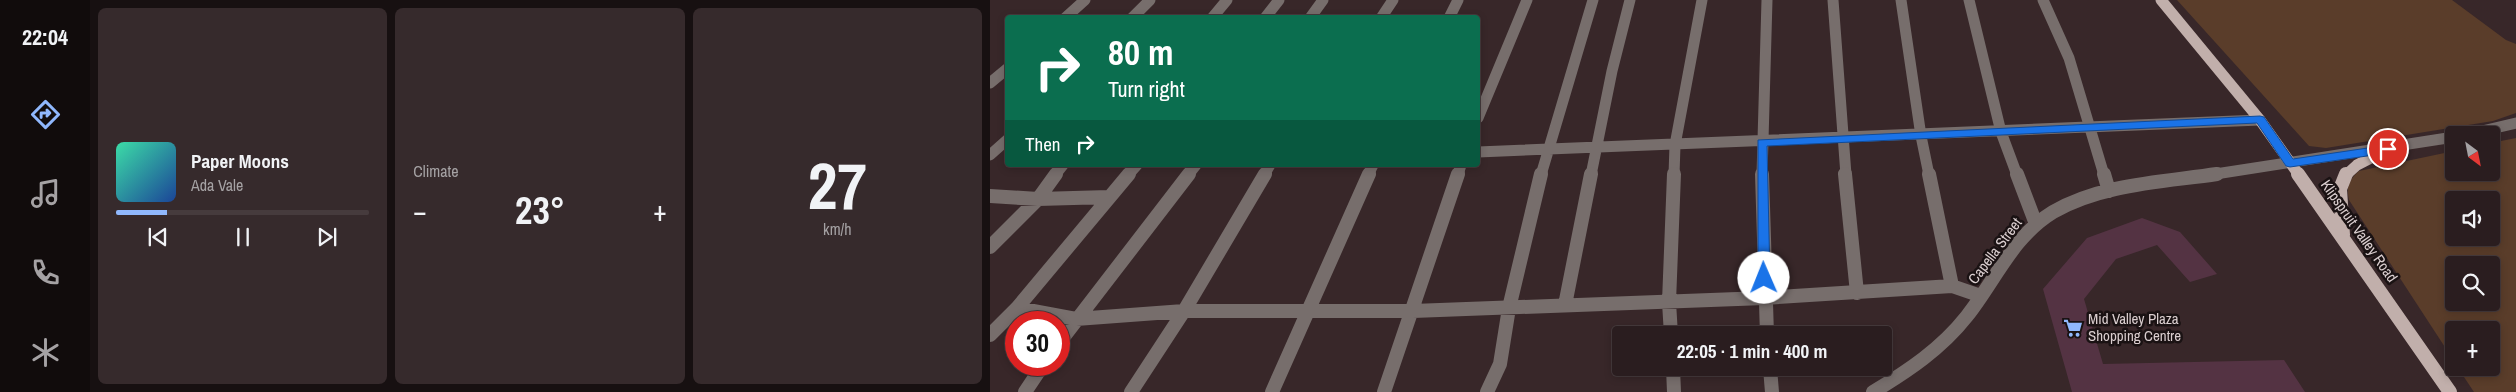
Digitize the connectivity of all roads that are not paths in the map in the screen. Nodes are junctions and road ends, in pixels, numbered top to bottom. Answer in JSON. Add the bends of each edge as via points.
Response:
{"nodes":[{"id":1,"x":1085,"y":0,"type":"edge"},
{"id":2,"x":1150,"y":0,"type":"edge"},
{"id":3,"x":1227,"y":0,"type":"edge"},
{"id":4,"x":1279,"y":0,"type":"edge"},
{"id":5,"x":1323,"y":0,"type":"edge"},
{"id":6,"x":1393,"y":0,"type":"edge"},
{"id":7,"x":1458,"y":0,"type":"edge"},
{"id":8,"x":1528,"y":0,"type":"edge"},
{"id":9,"x":1593,"y":0,"type":"edge"},
{"id":10,"x":1630,"y":0,"type":"edge"},
{"id":11,"x":1702,"y":0,"type":"edge"},
{"id":12,"x":1766,"y":0,"type":"edge"},
{"id":13,"x":1833,"y":0,"type":"edge"},
{"id":14,"x":1901,"y":0,"type":"edge"},
{"id":15,"x":1969,"y":0,"type":"edge"},
{"id":16,"x":2043,"y":0,"type":"edge"},
{"id":17,"x":2161,"y":0,"type":"edge"},
{"id":18,"x":1068,"y":15,"type":"edge"},
{"id":19,"x":1135,"y":15,"type":"edge"},
{"id":20,"x":1214,"y":15,"type":"edge"},
{"id":21,"x":1267,"y":15,"type":"edge"},
{"id":22,"x":1312,"y":15,"type":"edge"},
{"id":23,"x":1383,"y":15,"type":"edge"},
{"id":24,"x":1450,"y":15,"type":"edge"},
{"id":25,"x":1005,"y":69,"type":"edge"},
{"id":26,"x":990,"y":70,"type":"edge"},
{"id":27,"x":1005,"y":71,"type":"edge"},
{"id":28,"x":990,"y":83,"type":"edge"},
{"id":29,"x":1480,"y":113,"type":"edge"},
{"id":30,"x":2260,"y":120,"type":"junction"},
{"id":31,"x":2516,"y":123,"type":"edge"},
{"id":32,"x":2088,"y":126,"type":"junction"},
{"id":33,"x":2500,"y":127,"type":"edge"},
{"id":34,"x":2001,"y":132,"type":"junction"},
{"id":35,"x":1921,"y":136,"type":"junction"},
{"id":36,"x":1842,"y":139,"type":"junction"},
{"id":37,"x":2445,"y":139,"type":"edge"},
{"id":38,"x":1005,"y":142,"type":"edge"},
{"id":39,"x":1762,"y":142,"type":"junction"},
{"id":40,"x":1676,"y":145,"type":"junction"},
{"id":41,"x":1596,"y":148,"type":"junction"},
{"id":42,"x":2388,"y":149,"type":"junction"},
{"id":43,"x":1549,"y":150,"type":"junction"},
{"id":44,"x":1480,"y":152,"type":"edge"},
{"id":45,"x":990,"y":155,"type":"edge"},
{"id":46,"x":2290,"y":164,"type":"junction"},
{"id":47,"x":1062,"y":167,"type":"edge"},
{"id":48,"x":1135,"y":167,"type":"edge"},
{"id":49,"x":1194,"y":167,"type":"edge"},
{"id":50,"x":1269,"y":167,"type":"edge"},
{"id":51,"x":1372,"y":167,"type":"edge"},
{"id":52,"x":1460,"y":167,"type":"edge"},
{"id":53,"x":2109,"y":191,"type":"junction"},
{"id":54,"x":990,"y":196,"type":"edge"},
{"id":55,"x":1109,"y":197,"type":"junction"},
{"id":56,"x":1038,"y":199,"type":"junction"},
{"id":57,"x":2036,"y":224,"type":"junction"},
{"id":58,"x":2343,"y":236,"type":"junction"},
{"id":59,"x":990,"y":247,"type":"edge"},
{"id":60,"x":1952,"y":286,"type":"junction"},
{"id":61,"x":1857,"y":293,"type":"junction"},
{"id":62,"x":1981,"y":296,"type":"junction"},
{"id":63,"x":1764,"y":298,"type":"junction"},
{"id":64,"x":1669,"y":302,"type":"junction"},
{"id":65,"x":1565,"y":305,"type":"junction"},
{"id":66,"x":1017,"y":308,"type":"junction"},
{"id":67,"x":1509,"y":309,"type":"junction"},
{"id":68,"x":1184,"y":311,"type":"junction"},
{"id":69,"x":1308,"y":311,"type":"junction"},
{"id":70,"x":1413,"y":311,"type":"junction"},
{"id":71,"x":1076,"y":319,"type":"junction"},
{"id":72,"x":1670,"y":326,"type":"edge"},
{"id":73,"x":1766,"y":326,"type":"edge"},
{"id":74,"x":1070,"y":327,"type":"edge"},
{"id":75,"x":990,"y":335,"type":"edge"},
{"id":76,"x":1036,"y":376,"type":"edge"},
{"id":77,"x":1673,"y":376,"type":"edge"},
{"id":78,"x":1771,"y":376,"type":"edge"},
{"id":79,"x":1025,"y":392,"type":"edge"},
{"id":80,"x":1131,"y":392,"type":"edge"},
{"id":81,"x":1272,"y":392,"type":"edge"},
{"id":82,"x":1384,"y":392,"type":"edge"},
{"id":83,"x":1487,"y":392,"type":"edge"},
{"id":84,"x":1674,"y":392,"type":"edge"},
{"id":85,"x":1772,"y":392,"type":"edge"},
{"id":86,"x":1873,"y":392,"type":"edge"},
{"id":87,"x":2450,"y":392,"type":"edge"}],
"edges":[{"from":1,"to":18,"type":"street"},
{"from":2,"to":19,"type":"street"},
{"from":3,"to":20,"type":"street"},
{"from":4,"to":21,"type":"street"},
{"from":5,"to":22,"type":"street"},
{"from":6,"to":23,"type":"street"},
{"from":7,"to":24,"type":"street"},
{"from":8,"to":29,"type":"street"},
{"from":9,"to":43,"type":"street"},
{"from":10,"to":41,"type":"street"},
{"from":11,"to":40,"type":"street"},
{"from":12,"to":39,"type":"street"},
{"from":13,"to":36,"type":"street"},
{"from":14,"to":35,"type":"street"},
{"from":15,"to":34,"type":"street"},
{"from":16,"to":32,"type":"street","via":[[2069,58]]},
{"from":17,"to":30,"type":"main road","name":"Klipspruit Valley Road"},
{"from":25,"to":26,"type":"street"},
{"from":27,"to":28,"type":"street"},
{"from":30,"to":32,"type":"street"},
{"from":30,"to":46,"type":"main road","name":"Klipspruit Valley Road"},
{"from":31,"to":33,"type":"street"},
{"from":32,"to":34,"type":"street"},
{"from":32,"to":53,"type":"street"},
{"from":34,"to":35,"type":"street"},
{"from":34,"to":57,"type":"street"},
{"from":35,"to":36,"type":"street"},
{"from":35,"to":60,"type":"street"},
{"from":36,"to":39,"type":"street"},
{"from":36,"to":61,"type":"street"},
{"from":37,"to":42,"type":"street","name":"Capella Street"},
{"from":38,"to":45,"type":"street"},
{"from":39,"to":40,"type":"street"},
{"from":39,"to":63,"type":"street"},
{"from":40,"to":41,"type":"street"},
{"from":40,"to":64,"type":"street"},
{"from":41,"to":43,"type":"street"},
{"from":41,"to":65,"type":"street"},
{"from":42,"to":46,"type":"street","name":"Capella Street"},
{"from":42,"to":58,"type":"main road","via":[[2353,166],[2342,178]]},
{"from":43,"to":44,"type":"street"},
{"from":43,"to":67,"type":"street"},
{"from":46,"to":53,"type":"street","name":"Capella Street"},
{"from":46,"to":58,"type":"main road","name":"Klipspruit Valley Road"},
{"from":47,"to":56,"type":"street"},
{"from":48,"to":55,"type":"street"},
{"from":49,"to":71,"type":"street"},
{"from":50,"to":68,"type":"street"},
{"from":51,"to":69,"type":"street"},
{"from":52,"to":70,"type":"street"},
{"from":53,"to":57,"type":"street","name":"Capella Street","via":[[2069,204]]},
{"from":54,"to":56,"type":"street"},
{"from":55,"to":56,"type":"street"},
{"from":55,"to":66,"type":"street"},
{"from":56,"to":59,"type":"street"},
{"from":57,"to":62,"type":"street","name":"Capella Street"},
{"from":58,"to":87,"type":"main road","name":"Klipspruit Valley Road"},
{"from":60,"to":61,"type":"street"},
{"from":60,"to":62,"type":"street"},
{"from":61,"to":63,"type":"street"},
{"from":62,"to":86,"type":"street","name":"Capella Street","via":[[1942,345]]},
{"from":63,"to":64,"type":"street"},
{"from":63,"to":73,"type":"street"},
{"from":64,"to":65,"type":"street"},
{"from":64,"to":72,"type":"street"},
{"from":65,"to":67,"type":"street"},
{"from":66,"to":71,"type":"street"},
{"from":66,"to":75,"type":"street"},
{"from":67,"to":70,"type":"street"},
{"from":67,"to":83,"type":"street","via":[[1496,374]]},
{"from":68,"to":69,"type":"street"},
{"from":68,"to":71,"type":"street"},
{"from":68,"to":80,"type":"street"},
{"from":69,"to":70,"type":"street"},
{"from":69,"to":81,"type":"street"},
{"from":70,"to":82,"type":"street"},
{"from":71,"to":74,"type":"street"},
{"from":76,"to":79,"type":"street"},
{"from":77,"to":84,"type":"street"},
{"from":78,"to":85,"type":"street"}]}
